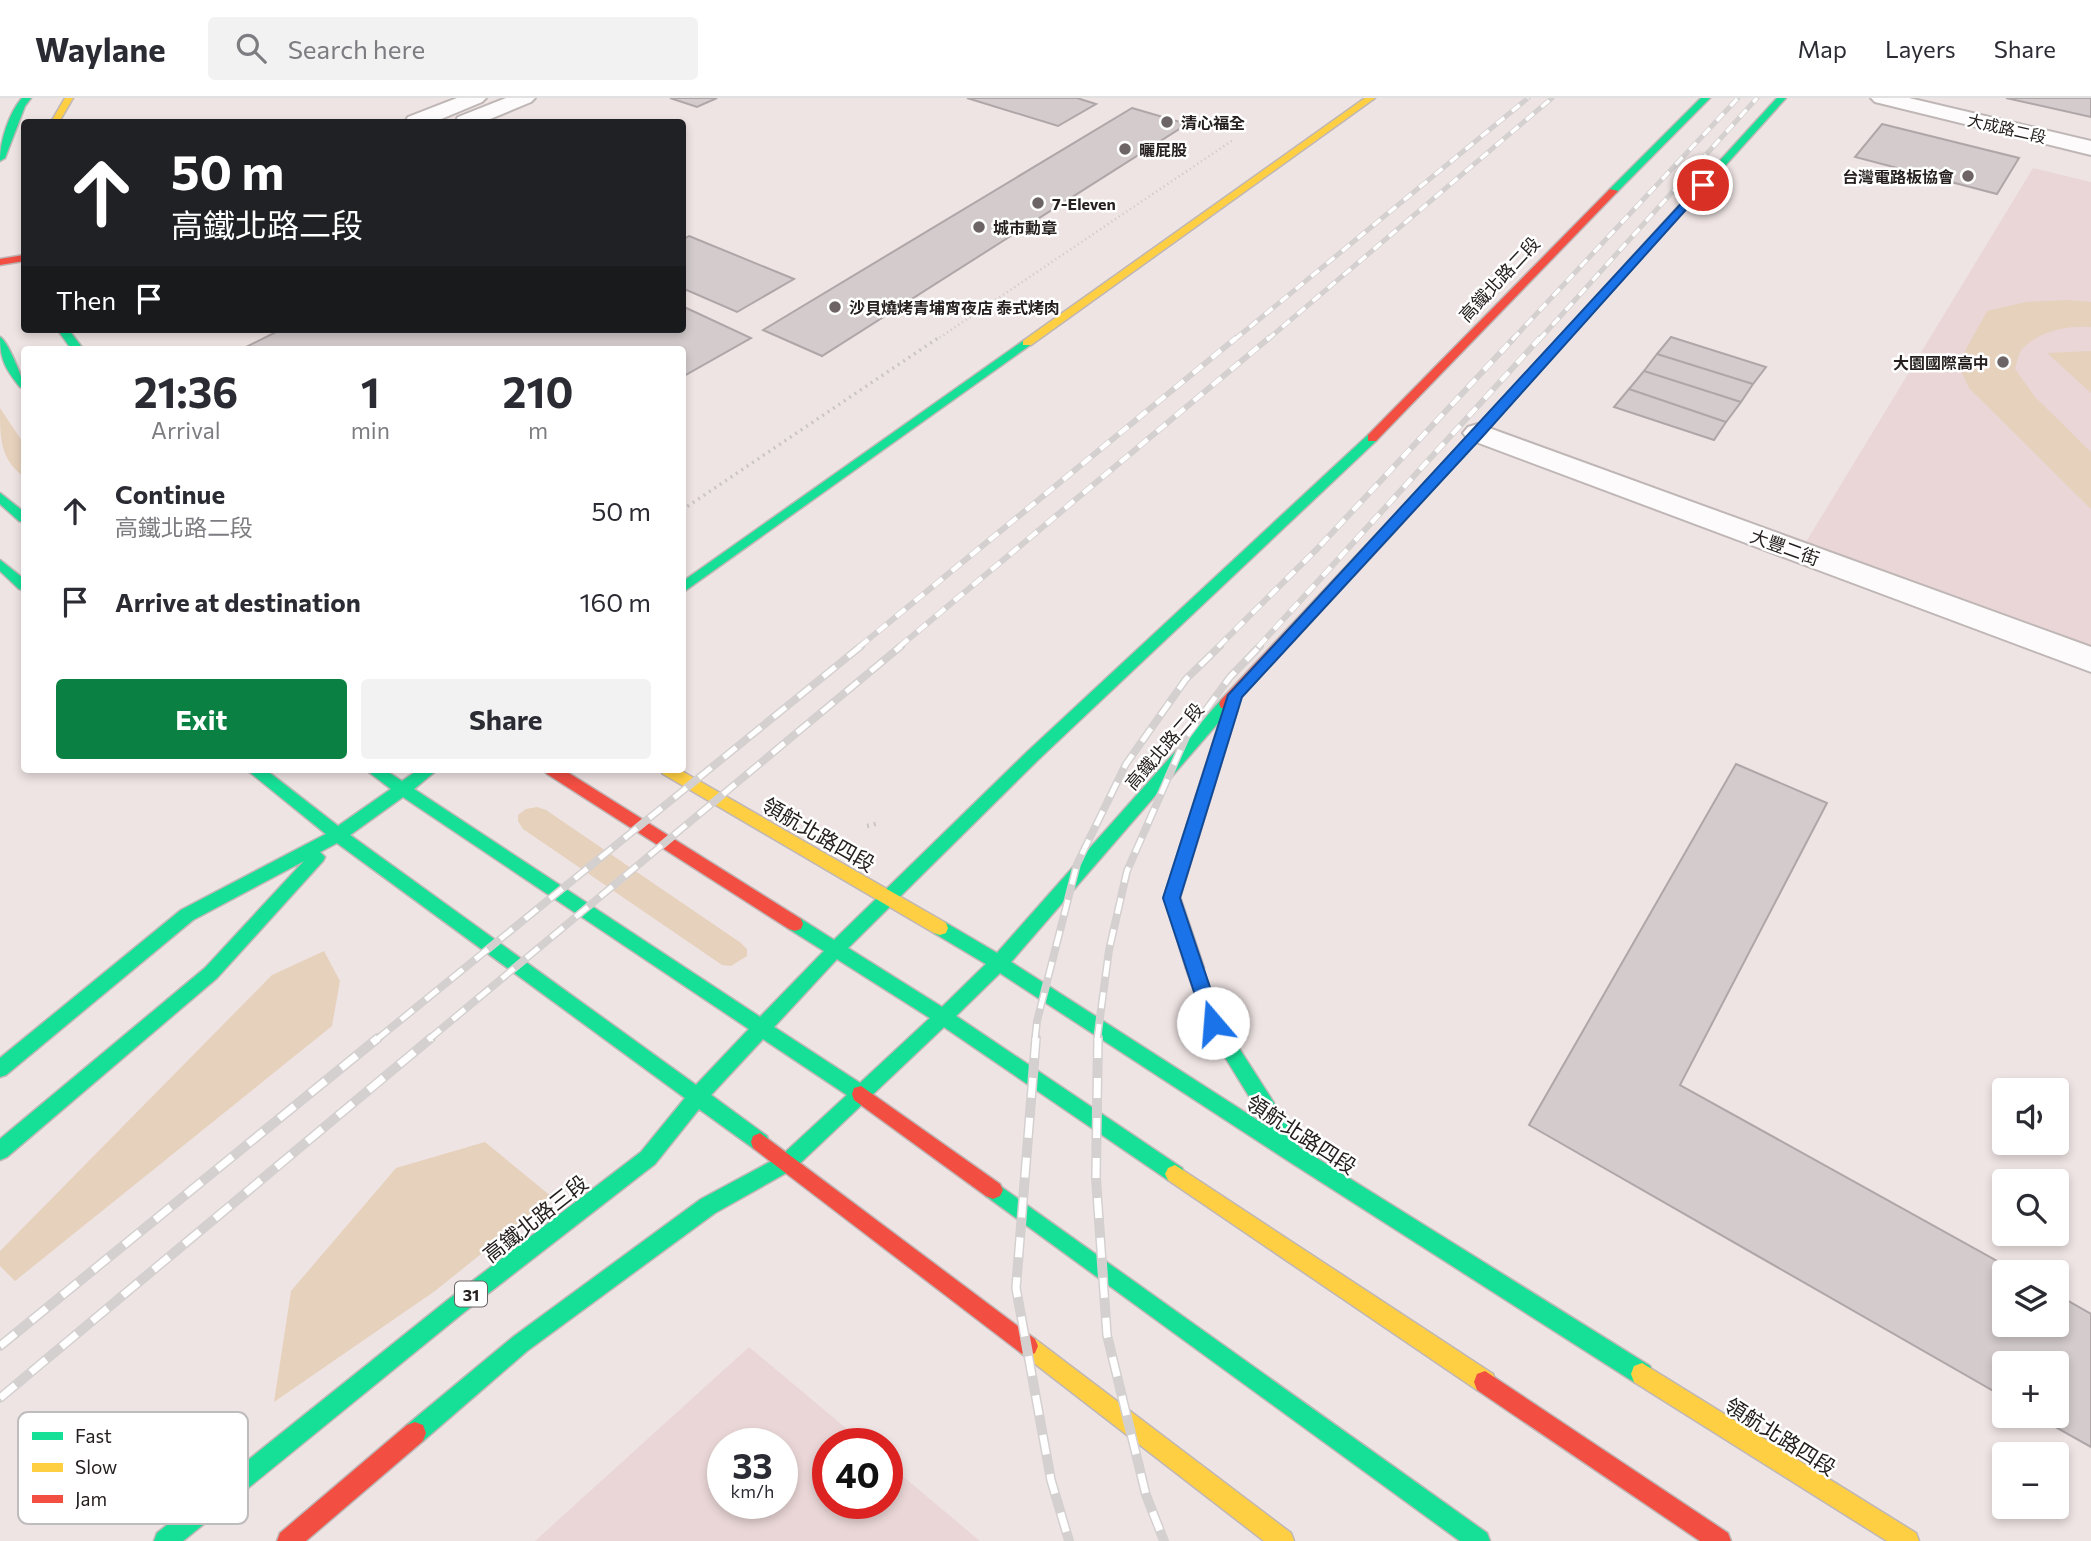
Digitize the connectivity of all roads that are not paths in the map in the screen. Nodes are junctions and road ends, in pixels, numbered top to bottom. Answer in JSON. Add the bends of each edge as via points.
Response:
{"nodes":[{"id":1,"x":27,"y":98,"type":"edge"},
{"id":2,"x":69,"y":98,"type":"edge"},
{"id":3,"x":475,"y":98,"type":"edge"},
{"id":4,"x":524,"y":98,"type":"edge"},
{"id":5,"x":1371,"y":98,"type":"edge"},
{"id":6,"x":1706,"y":98,"type":"edge"},
{"id":7,"x":1782,"y":98,"type":"edge"},
{"id":8,"x":1882,"y":98,"type":"edge"},
{"id":9,"x":57,"y":119,"type":"edge"},
{"id":10,"x":423,"y":119,"type":"edge"},
{"id":11,"x":473,"y":119,"type":"edge"},
{"id":12,"x":2091,"y":148,"type":"edge"},
{"id":13,"x":0,"y":158,"type":"edge"},
{"id":14,"x":21,"y":258,"type":"edge"},
{"id":15,"x":0,"y":262,"type":"edge"},
{"id":16,"x":0,"y":340,"type":"edge"},
{"id":17,"x":21,"y":381,"type":"edge"},
{"id":18,"x":1478,"y":433,"type":"junction"},
{"id":19,"x":0,"y":497,"type":"edge"},
{"id":20,"x":21,"y":515,"type":"edge"},
{"id":21,"x":0,"y":564,"type":"edge"},
{"id":22,"x":21,"y":583,"type":"edge"},
{"id":23,"x":686,"y":586,"type":"edge"},
{"id":24,"x":2091,"y":660,"type":"edge"},
{"id":25,"x":1235,"y":695,"type":"junction"},
{"id":26,"x":259,"y":773,"type":"edge"},
{"id":27,"x":378,"y":773,"type":"edge"},
{"id":28,"x":425,"y":773,"type":"edge"},
{"id":29,"x":557,"y":773,"type":"edge"},
{"id":30,"x":673,"y":773,"type":"edge"},
{"id":31,"x":402,"y":790,"type":"junction"},
{"id":32,"x":338,"y":835,"type":"junction"},
{"id":33,"x":885,"y":897,"type":"junction"},
{"id":34,"x":835,"y":950,"type":"junction"},
{"id":35,"x":999,"y":963,"type":"junction"},
{"id":36,"x":943,"y":1017,"type":"junction"},
{"id":37,"x":760,"y":1029,"type":"junction"},
{"id":38,"x":0,"y":1069,"type":"edge"},
{"id":39,"x":861,"y":1094,"type":"junction"},
{"id":40,"x":699,"y":1095,"type":"junction"},
{"id":41,"x":0,"y":1151,"type":"edge"},
{"id":42,"x":1297,"y":1156,"type":"junction"},
{"id":43,"x":788,"y":1162,"type":"junction"},
{"id":44,"x":248,"y":1474,"type":"edge"},
{"id":45,"x":186,"y":1524,"type":"edge"},
{"id":46,"x":165,"y":1541,"type":"edge"},
{"id":47,"x":288,"y":1541,"type":"edge"},
{"id":48,"x":1283,"y":1541,"type":"edge"},
{"id":49,"x":1479,"y":1541,"type":"edge"},
{"id":50,"x":1720,"y":1541,"type":"edge"},
{"id":51,"x":1908,"y":1541,"type":"edge"}],
"edges":[{"from":1,"to":13,"type":"street"},
{"from":2,"to":9,"type":"street"},
{"from":3,"to":10,"type":"street"},
{"from":4,"to":11,"type":"street"},
{"from":5,"to":23,"type":"street"},
{"from":6,"to":33,"type":"street","name":"高鐵北路二段","via":[[1402,410]]},
{"from":7,"to":18,"type":"street","name":"高鐵北路二段"},
{"from":8,"to":12,"type":"street","name":"大成路二段"},
{"from":14,"to":15,"type":"street"},
{"from":16,"to":17,"type":"street"},
{"from":18,"to":24,"type":"street","name":"大豐二街"},
{"from":18,"to":25,"type":"street","name":"高鐵北路二段"},
{"from":19,"to":20,"type":"street"},
{"from":21,"to":22,"type":"street"},
{"from":25,"to":35,"type":"street","name":"高鐵北路二段"},
{"from":25,"to":42,"type":"street","via":[[1172,898],[1213,1023]]},
{"from":26,"to":32,"type":"street"},
{"from":27,"to":31,"type":"street"},
{"from":28,"to":31,"type":"street"},
{"from":29,"to":34,"type":"street"},
{"from":30,"to":33,"type":"street","name":"領航北路四段"},
{"from":31,"to":32,"type":"street"},
{"from":31,"to":37,"type":"street"},
{"from":32,"to":38,"type":"street","via":[[187,915]]},
{"from":32,"to":40,"type":"street"},
{"from":32,"to":41,"type":"street","via":[[211,973]]},
{"from":33,"to":34,"type":"street","name":"高鐵北路二段","number":"31"},
{"from":33,"to":35,"type":"street","name":"領航北路四段"},
{"from":34,"to":36,"type":"street"},
{"from":34,"to":37,"type":"street","name":"高鐵北路三段","number":"31"},
{"from":35,"to":36,"type":"street","name":"高鐵北路二段"},
{"from":35,"to":42,"type":"street","name":"領航北路四段"},
{"from":36,"to":39,"type":"street"},
{"from":36,"to":50,"type":"street"},
{"from":37,"to":39,"type":"street"},
{"from":37,"to":40,"type":"street","name":"高鐵北路三段","number":"31"},
{"from":39,"to":43,"type":"street"},
{"from":39,"to":49,"type":"street"},
{"from":40,"to":43,"type":"street"},
{"from":40,"to":44,"type":"street","name":"高鐵北路三段","number":"31","via":[[648,1158]]},
{"from":42,"to":51,"type":"street","name":"領航北路四段"},
{"from":43,"to":47,"type":"street","via":[[708,1206],[520,1344]]},
{"from":43,"to":48,"type":"street"},
{"from":45,"to":46,"type":"street","name":"高鐵北路三段","number":"31"}]}
